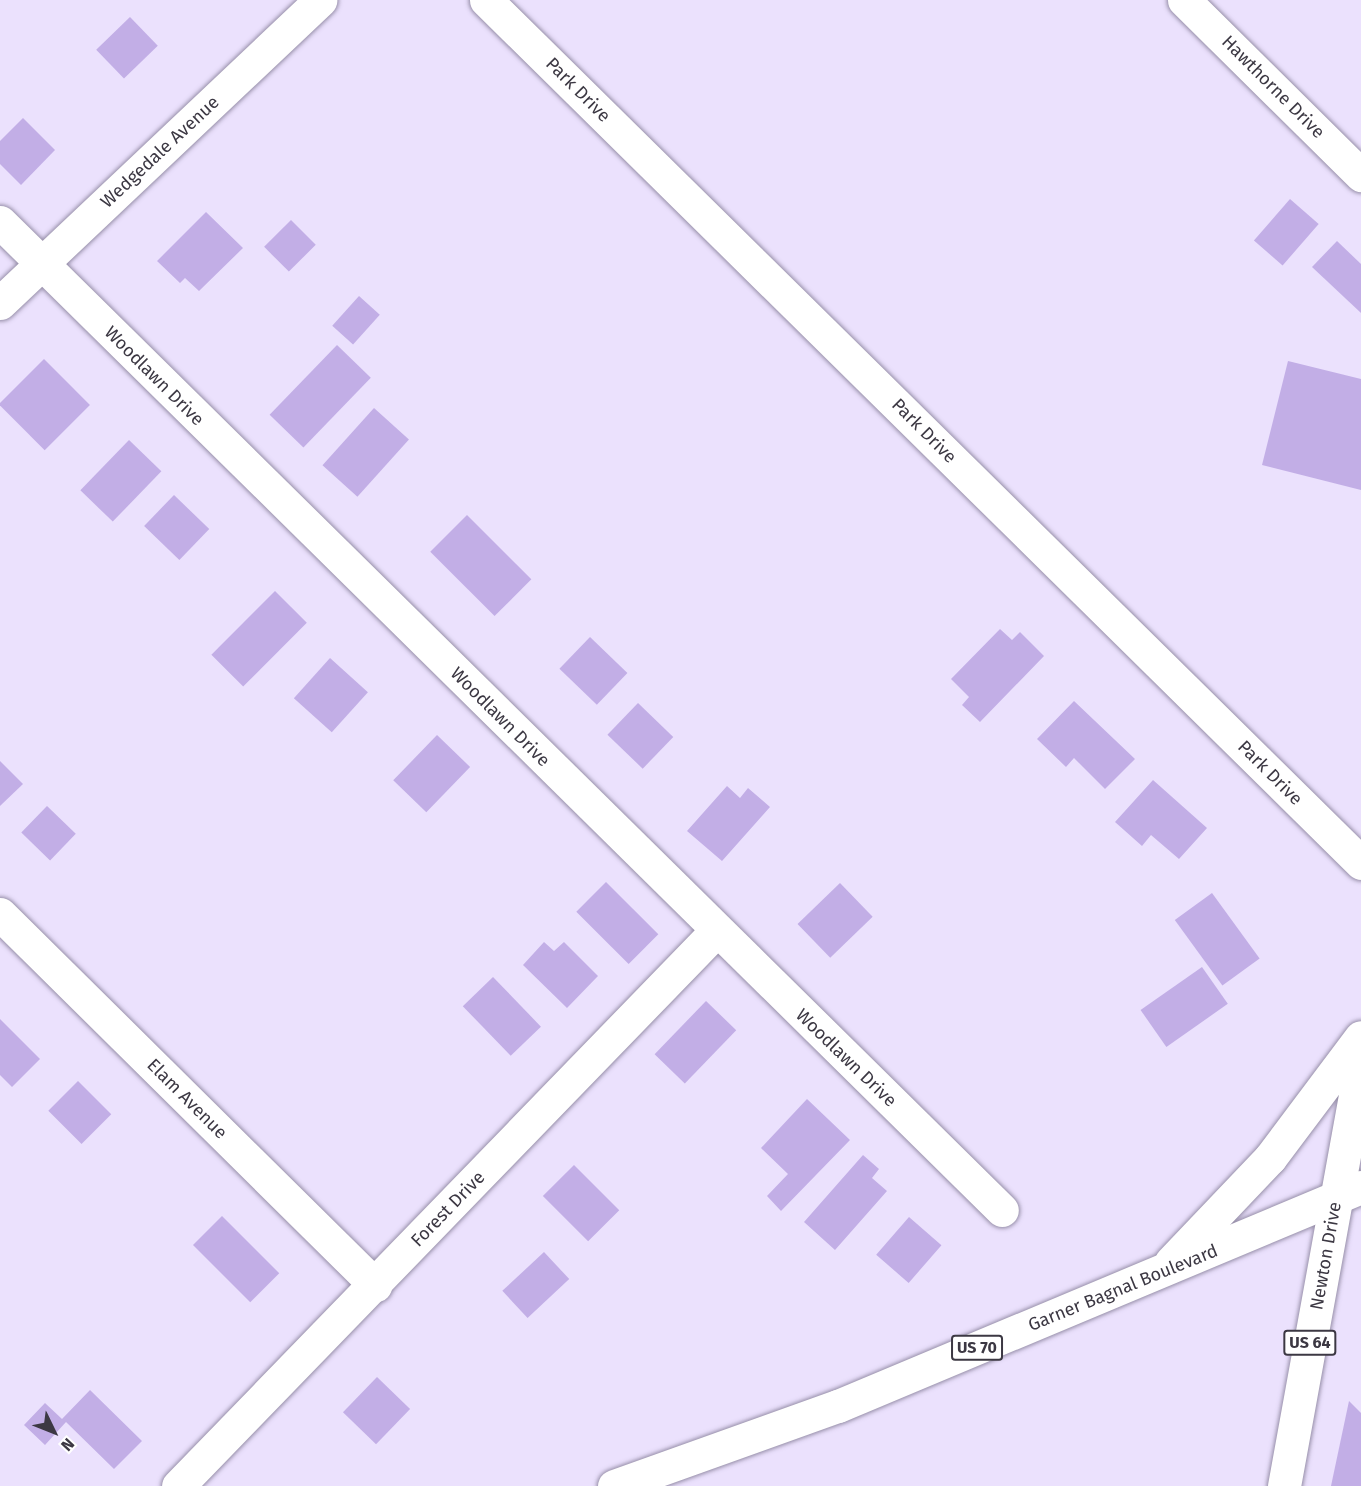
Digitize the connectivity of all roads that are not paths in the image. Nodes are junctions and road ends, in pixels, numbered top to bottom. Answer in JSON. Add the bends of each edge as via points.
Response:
{"nodes":[{"id":1,"x":320,"y":0,"type":"edge"},
{"id":2,"x":486,"y":0,"type":"edge"},
{"id":3,"x":1184,"y":0,"type":"edge"},
{"id":4,"x":1361,"y":175,"type":"edge"},
{"id":5,"x":0,"y":222,"type":"edge"},
{"id":6,"x":41,"y":264,"type":"junction"},
{"id":7,"x":0,"y":303,"type":"edge"},
{"id":8,"x":1361,"y":863,"type":"edge"},
{"id":9,"x":0,"y":914,"type":"edge"},
{"id":10,"x":716,"y":931,"type":"junction"},
{"id":11,"x":1361,"y":1037,"type":"edge"},
{"id":12,"x":1361,"y":1061,"type":"edge"},
{"id":13,"x":1349,"y":1193,"type":"edge"},
{"id":14,"x":1002,"y":1210,"type":"dead end"},
{"id":15,"x":1162,"y":1272,"type":"junction"},
{"id":16,"x":375,"y":1285,"type":"junction"},
{"id":17,"x":178,"y":1486,"type":"edge"},
{"id":18,"x":614,"y":1486,"type":"edge"},
{"id":19,"x":1284,"y":1486,"type":"edge"}],
"edges":[{"from":1,"to":6,"type":"main road","name":"Wedgedale Avenue"},
{"from":2,"to":8,"type":"main road","name":"Park Drive"},
{"from":3,"to":4,"type":"main road","name":"Hawthorne Drive"},
{"from":5,"to":6,"type":"main road","name":"Woodlawn Drive"},
{"from":6,"to":7,"type":"main road","name":"Wedgedale Avenue"},
{"from":6,"to":10,"type":"main road","name":"Woodlawn Drive"},
{"from":9,"to":16,"type":"main road","name":"Elam Avenue"},
{"from":10,"to":14,"type":"main road","name":"Woodlawn Drive"},
{"from":10,"to":16,"type":"main road","name":"Forest Drive"},
{"from":11,"to":15,"type":"main road","via":[[1270,1158]]},
{"from":12,"to":13,"type":"main road","name":"Newton Drive"},
{"from":13,"to":15,"type":"main road","name":"Garner Bagnal Boulevard","number":"US 70"},
{"from":13,"to":19,"type":"main road","name":"Newton Drive","number":"US 64"},
{"from":15,"to":18,"type":"main road","name":"Garner Bagnal Boulevard","number":"US 70","via":[[838,1406]]},
{"from":16,"to":17,"type":"main road","name":"Forest Drive"}]}
